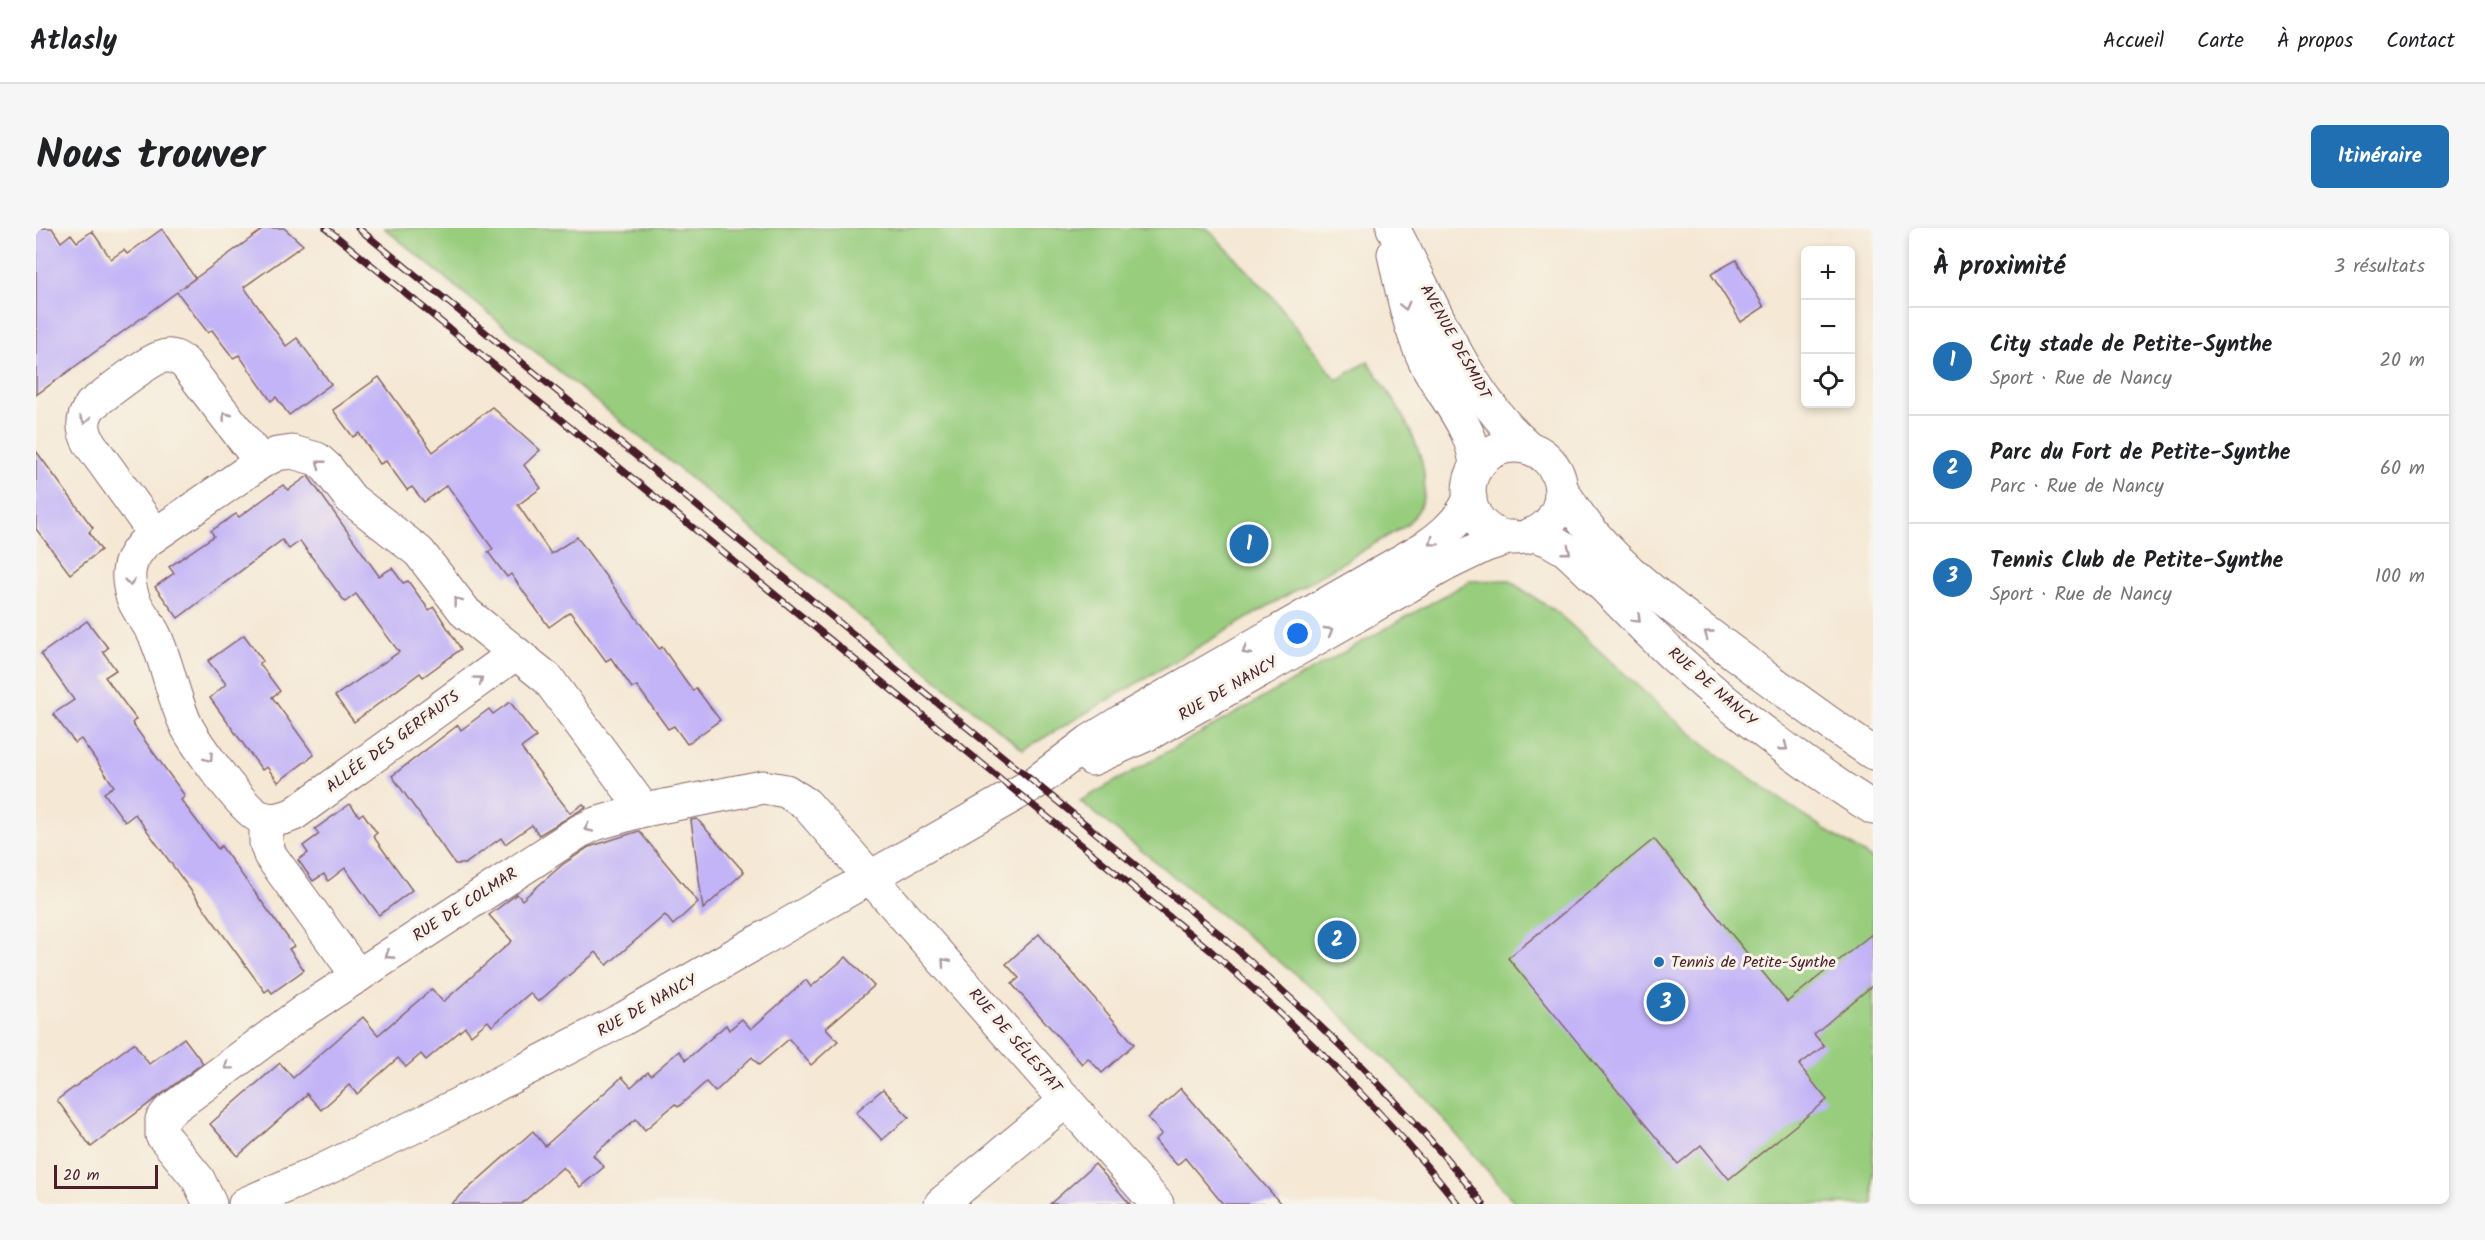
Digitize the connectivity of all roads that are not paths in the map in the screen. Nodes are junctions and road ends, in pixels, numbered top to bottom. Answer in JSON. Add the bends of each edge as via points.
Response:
{"nodes":[{"id":1,"x":1391,"y":228,"type":"edge"},
{"id":2,"x":1528,"y":448,"type":"junction"},
{"id":3,"x":261,"y":462,"type":"junction"},
{"id":4,"x":1473,"y":483,"type":"junction"},
{"id":5,"x":1561,"y":488,"type":"junction"},
{"id":6,"x":155,"y":534,"type":"junction"},
{"id":7,"x":1522,"y":536,"type":"junction"},
{"id":8,"x":516,"y":653,"type":"junction"},
{"id":9,"x":1873,"y":753,"type":"edge"},
{"id":10,"x":1035,"y":783,"type":"junction"},
{"id":11,"x":1873,"y":808,"type":"edge"},
{"id":12,"x":644,"y":810,"type":"junction"},
{"id":13,"x":266,"y":819,"type":"junction"},
{"id":14,"x":871,"y":879,"type":"junction"},
{"id":15,"x":358,"y":976,"type":"junction"},
{"id":16,"x":1067,"y":1100,"type":"junction"},
{"id":17,"x":210,"y":1204,"type":"edge"},
{"id":18,"x":245,"y":1204,"type":"edge"},
{"id":19,"x":941,"y":1204,"type":"edge"},
{"id":20,"x":1157,"y":1204,"type":"edge"}],
"edges":[{"from":1,"to":2,"type":"street","name":"AVENUE DESMIDT","via":[[1467,368],[1501,422]]},
{"from":1,"to":4,"type":"street","name":"AVENUE DESMIDT","one_way":true,"via":[[1413,332],[1432,375],[1471,440]]},
{"from":2,"to":4,"type":"street","via":[[1512,446],[1487,455]]},
{"from":2,"to":5,"type":"street","via":[[1551,463]]},
{"from":3,"to":6,"type":"street"},
{"from":3,"to":6,"type":"street","one_way":true,"via":[[185,363],[167,356],[149,364],[90,405],[83,424],[90,444]]},
{"from":8,"to":3,"type":"street","one_way":true,"via":[[466,613],[419,552],[351,499],[317,459],[292,452]]},
{"from":4,"to":7,"type":"street","via":[[1473,509],[1482,523],[1495,533]]},
{"from":4,"to":10,"type":"street","name":"RUE DE NANCY","one_way":true,"via":[[1454,525],[1424,548],[1102,733]]},
{"from":5,"to":7,"type":"street","via":[[1556,514],[1542,530]]},
{"from":9,"to":5,"type":"street","one_way":true,"via":[[1650,589],[1585,526]]},
{"from":6,"to":13,"type":"street","one_way":true,"via":[[130,562],[132,599],[154,634],[188,727],[239,799]]},
{"from":10,"to":7,"type":"street","name":"RUE DE NANCY","one_way":true,"via":[[1150,733],[1445,565],[1486,545]]},
{"from":7,"to":11,"type":"street","name":"RUE DE NANCY","one_way":true,"via":[[1549,540],[1566,550],[1707,685],[1791,752]]},
{"from":8,"to":12,"type":"street","via":[[548,679]]},
{"from":13,"to":8,"type":"street","name":"ALLÉE DES GERFAUTS","one_way":true,"via":[[294,814]]},
{"from":10,"to":14,"type":"street","name":"RUE DE NANCY"},
{"from":12,"to":14,"type":"street","name":"RUE DE COLMAR","via":[[763,787],[786,791],[806,804]]},
{"from":12,"to":15,"type":"street","name":"RUE DE COLMAR","one_way":true,"via":[[580,831]]},
{"from":13,"to":15,"type":"street","via":[[270,855]]},
{"from":16,"to":14,"type":"street","name":"RUE DE SÉLESTAT","one_way":true},
{"from":14,"to":18,"type":"street","name":"RUE DE NANCY","via":[[536,1065]]},
{"from":15,"to":17,"type":"street","name":"RUE DE COLMAR","one_way":true,"via":[[275,1031],[164,1116],[162,1135],[198,1179]]},
{"from":16,"to":19,"type":"street"},
{"from":16,"to":20,"type":"street","name":"RUE DE SÉLESTAT"}]}
